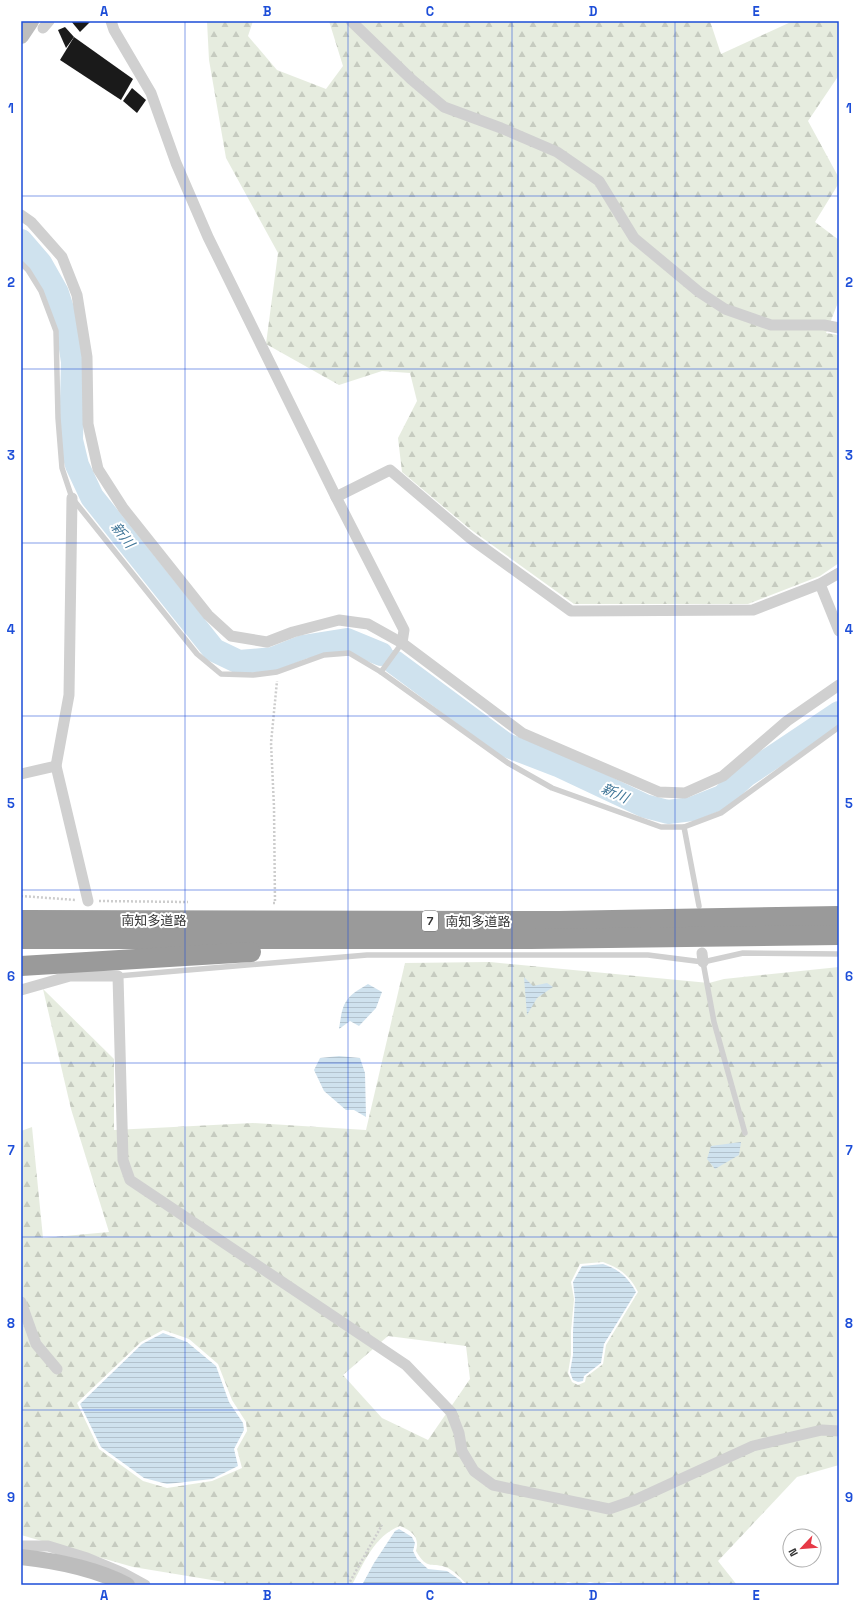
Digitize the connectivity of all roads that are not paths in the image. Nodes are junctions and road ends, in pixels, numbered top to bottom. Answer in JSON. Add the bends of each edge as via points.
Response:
{"nodes":[{"id":1,"x":111,"y":21,"type":"edge"},
{"id":2,"x":351,"y":21,"type":"edge"},
{"id":3,"x":21,"y":215,"type":"edge"},
{"id":4,"x":21,"y":263,"type":"edge"},
{"id":5,"x":839,"y":328,"type":"edge"},
{"id":6,"x":336,"y":497,"type":"junction"},
{"id":7,"x":72,"y":498,"type":"junction"},
{"id":8,"x":839,"y":573,"type":"edge"},
{"id":9,"x":820,"y":584,"type":"junction"},
{"id":10,"x":839,"y":631,"type":"edge"},
{"id":11,"x":402,"y":643,"type":"junction"},
{"id":12,"x":381,"y":672,"type":"junction"},
{"id":13,"x":839,"y":685,"type":"edge"},
{"id":14,"x":839,"y":727,"type":"edge"},
{"id":15,"x":56,"y":766,"type":"junction"},
{"id":16,"x":21,"y":774,"type":"edge"},
{"id":17,"x":684,"y":827,"type":"junction"},
{"id":18,"x":88,"y":901,"type":"road end"},
{"id":19,"x":699,"y":906,"type":"dead end"},
{"id":20,"x":839,"y":916,"type":"edge"},
{"id":21,"x":21,"y":920,"type":"edge"},
{"id":22,"x":839,"y":935,"type":"edge"},
{"id":23,"x":351,"y":938,"type":"junction"},
{"id":24,"x":21,"y":940,"type":"edge"},
{"id":25,"x":839,"y":954,"type":"edge"},
{"id":26,"x":702,"y":958,"type":"junction"},
{"id":27,"x":21,"y":966,"type":"edge"},
{"id":28,"x":118,"y":976,"type":"junction"},
{"id":29,"x":21,"y":990,"type":"edge"},
{"id":30,"x":745,"y":1133,"type":"dead end"},
{"id":31,"x":21,"y":1302,"type":"edge"},
{"id":32,"x":57,"y":1369,"type":"dead end"},
{"id":33,"x":839,"y":1431,"type":"edge"},
{"id":34,"x":21,"y":1546,"type":"edge"},
{"id":35,"x":21,"y":1557,"type":"edge"},
{"id":36,"x":127,"y":1585,"type":"edge"},
{"id":37,"x":145,"y":1585,"type":"edge"}],
"edges":[{"from":1,"to":6,"type":"street","via":[[151,93],[176,163],[208,237]]},
{"from":2,"to":5,"type":"street","via":[[410,79],[444,107],[557,152],[599,181],[634,238],[699,292],[725,309],[771,325],[824,325]]},
{"from":3,"to":11,"type":"street","via":[[31,222],[62,258],[77,296],[88,357],[88,424],[98,469],[123,508],[208,615],[231,636],[267,642],[338,620],[368,624]]},
{"from":4,"to":7,"type":"lane","via":[[41,291],[56,331],[62,468]]},
{"from":6,"to":9,"type":"street","via":[[390,470],[470,538],[571,611],[753,610]]},
{"from":6,"to":11,"type":"street","via":[[404,630]]},
{"from":7,"to":12,"type":"lane","via":[[197,654],[221,674],[253,675],[277,672],[324,655],[349,653]]},
{"from":7,"to":15,"type":"street","via":[[69,695]]},
{"from":8,"to":9,"type":"street"},
{"from":9,"to":10,"type":"street"},
{"from":11,"to":12,"type":"lane"},
{"from":11,"to":13,"type":"street","via":[[522,733],[659,792],[685,792],[723,776],[787,721]]},
{"from":12,"to":17,"type":"lane","via":[[508,763],[552,788],[661,827]]},
{"from":14,"to":17,"type":"lane","via":[[721,813]]},
{"from":15,"to":16,"type":"street"},
{"from":15,"to":18,"type":"street"},
{"from":17,"to":19,"type":"lane"},
{"from":20,"to":21,"type":"highway","name":"南知多道路","number":"7","via":[[558,921]]},
{"from":22,"to":23,"type":"highway","name":"南知多道路","number":"7","via":[[531,939]]},
{"from":23,"to":24,"type":"highway","name":"南知多道路","number":"7"},
{"from":23,"to":27,"type":"highway","via":[[340,945]]},
{"from":25,"to":26,"type":"lane","via":[[743,953]]},
{"from":26,"to":28,"type":"lane","via":[[648,955],[368,955]]},
{"from":26,"to":30,"type":"lane","via":[[714,1022]]},
{"from":28,"to":29,"type":"street","via":[[70,976]]},
{"from":28,"to":33,"type":"street","via":[[123,1160],[130,1180],[406,1365],[451,1412],[459,1432],[462,1451],[474,1471],[493,1485],[609,1509],[635,1500],[753,1446],[822,1430]]},
{"from":31,"to":32,"type":"street","via":[[36,1344]]},
{"from":34,"to":37,"type":"street","via":[[48,1546],[87,1558]]},
{"from":35,"to":36,"type":"street","via":[[57,1561],[109,1576]]}]}
